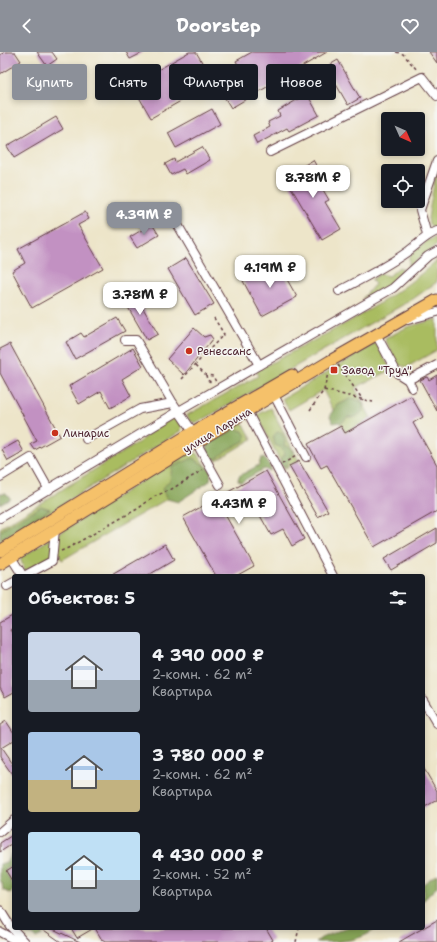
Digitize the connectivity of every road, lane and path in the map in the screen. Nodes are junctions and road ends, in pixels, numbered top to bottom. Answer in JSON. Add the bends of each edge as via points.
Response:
{"nodes":[{"id":1,"x":396,"y":52,"type":"edge"},
{"id":2,"x":422,"y":77,"type":"junction"},
{"id":3,"x":437,"y":96,"type":"edge"},
{"id":4,"x":270,"y":152,"type":"dead end"},
{"id":5,"x":437,"y":161,"type":"edge"},
{"id":6,"x":175,"y":220,"type":"dead end"},
{"id":7,"x":437,"y":231,"type":"edge"},
{"id":8,"x":427,"y":235,"type":"junction"},
{"id":9,"x":437,"y":252,"type":"edge"},
{"id":10,"x":339,"y":291,"type":"dead end"},
{"id":11,"x":437,"y":292,"type":"edge"},
{"id":12,"x":437,"y":300,"type":"edge"},
{"id":13,"x":437,"y":312,"type":"edge"},
{"id":14,"x":214,"y":318,"type":"dead end"},
{"id":15,"x":396,"y":323,"type":"junction"},
{"id":16,"x":376,"y":334,"type":"junction"},
{"id":17,"x":125,"y":340,"type":"dead end"},
{"id":18,"x":337,"y":364,"type":"dead end"},
{"id":19,"x":196,"y":365,"type":"junction"},
{"id":20,"x":259,"y":365,"type":"junction"},
{"id":21,"x":437,"y":365,"type":"edge"},
{"id":22,"x":329,"y":368,"type":"dead end"},
{"id":23,"x":206,"y":375,"type":"junction"},
{"id":24,"x":182,"y":379,"type":"dead end"},
{"id":25,"x":408,"y":380,"type":"junction"},
{"id":26,"x":220,"y":382,"type":"dead end"},
{"id":27,"x":216,"y":384,"type":"junction"},
{"id":28,"x":212,"y":387,"type":"dead end"},
{"id":29,"x":412,"y":388,"type":"dead end"},
{"id":30,"x":324,"y":390,"type":"junction"},
{"id":31,"x":274,"y":395,"type":"junction"},
{"id":32,"x":363,"y":400,"type":"junction"},
{"id":33,"x":373,"y":402,"type":"dead end"},
{"id":34,"x":173,"y":403,"type":"junction"},
{"id":35,"x":310,"y":410,"type":"dead end"},
{"id":36,"x":179,"y":411,"type":"junction"},
{"id":37,"x":247,"y":411,"type":"junction"},
{"id":38,"x":194,"y":437,"type":"junction"},
{"id":39,"x":86,"y":440,"type":"dead end"},
{"id":40,"x":305,"y":454,"type":"joint"},
{"id":41,"x":209,"y":466,"type":"junction"},
{"id":42,"x":277,"y":467,"type":"junction"},
{"id":43,"x":0,"y":477,"type":"edge"},
{"id":44,"x":220,"y":485,"type":"dead end"},
{"id":45,"x":49,"y":490,"type":"junction"},
{"id":46,"x":0,"y":518,"type":"edge"},
{"id":47,"x":55,"y":529,"type":"junction"},
{"id":48,"x":0,"y":551,"type":"edge"},
{"id":49,"x":11,"y":557,"type":"junction"},
{"id":50,"x":53,"y":557,"type":"junction"},
{"id":51,"x":0,"y":564,"type":"edge"},
{"id":52,"x":22,"y":574,"type":"edge"},
{"id":53,"x":26,"y":574,"type":"edge"},
{"id":54,"x":332,"y":574,"type":"edge"},
{"id":55,"x":425,"y":703,"type":"edge"},
{"id":56,"x":437,"y":724,"type":"edge"},
{"id":57,"x":12,"y":822,"type":"edge"},
{"id":58,"x":0,"y":832,"type":"edge"},
{"id":59,"x":0,"y":910,"type":"edge"},
{"id":60,"x":12,"y":928,"type":"edge"},
{"id":61,"x":14,"y":930,"type":"edge"},
{"id":62,"x":299,"y":930,"type":"edge"},
{"id":63,"x":0,"y":933,"type":"edge"},
{"id":64,"x":24,"y":941,"type":"edge"},
{"id":65,"x":14,"y":942,"type":"edge"},
{"id":66,"x":296,"y":942,"type":"edge"}],
"edges":[{"from":1,"to":2,"type":"path","via":[[403,54],[412,62]]},
{"from":2,"to":3,"type":"street"},
{"from":2,"to":4,"type":"street"},
{"from":5,"to":8,"type":"street","via":[[420,210]]},
{"from":6,"to":20,"type":"street"},
{"from":7,"to":8,"type":"street"},
{"from":8,"to":10,"type":"street","via":[[406,252]]},
{"from":9,"to":20,"type":"street","via":[[428,256],[393,288]]},
{"from":11,"to":38,"type":"main road","name":"улица Ларина"},
{"from":12,"to":15,"type":"main road","name":"улица Ларина"},
{"from":13,"to":15,"type":"street"},
{"from":14,"to":19,"type":"path","via":[[224,334]]},
{"from":15,"to":16,"type":"main road","name":"улица Ларина"},
{"from":16,"to":25,"type":"street","via":[[397,373]]},
{"from":16,"to":31,"type":"main road","name":"улица Ларина"},
{"from":17,"to":34,"type":"street","via":[[136,340]]},
{"from":18,"to":32,"type":"path"},
{"from":19,"to":23,"type":"path"},
{"from":19,"to":24,"type":"path"},
{"from":20,"to":36,"type":"street"},
{"from":21,"to":25,"type":"street"},
{"from":22,"to":30,"type":"path"},
{"from":23,"to":27,"type":"path","via":[[209,382]]},
{"from":23,"to":27,"type":"path","via":[[214,376]]},
{"from":25,"to":29,"type":"street"},
{"from":26,"to":27,"type":"path"},
{"from":27,"to":28,"type":"path"},
{"from":30,"to":32,"type":"path"},
{"from":30,"to":35,"type":"path"},
{"from":31,"to":37,"type":"main road","name":"улица Ларина"},
{"from":31,"to":40,"type":"street"},
{"from":32,"to":33,"type":"path"},
{"from":34,"to":36,"type":"street"},
{"from":34,"to":39,"type":"street","via":[[140,409]]},
{"from":36,"to":38,"type":"street"},
{"from":36,"to":45,"type":"street"},
{"from":37,"to":38,"type":"main road","name":"улица Ларина"},
{"from":37,"to":42,"type":"street"},
{"from":38,"to":41,"type":"street"},
{"from":38,"to":47,"type":"main road","name":"улица Ларина"},
{"from":38,"to":48,"type":"main road","name":"улица Ларина"},
{"from":40,"to":42,"type":"path"},
{"from":41,"to":44,"type":"street"},
{"from":41,"to":50,"type":"path"},
{"from":42,"to":54,"type":"street"},
{"from":43,"to":45,"type":"street","via":[[31,458]]},
{"from":45,"to":46,"type":"street"},
{"from":47,"to":49,"type":"main road","name":"улица Ларина"},
{"from":47,"to":50,"type":"street"},
{"from":49,"to":51,"type":"main road","name":"улица Ларина"},
{"from":49,"to":52,"type":"street"},
{"from":50,"to":53,"type":"street"},
{"from":55,"to":56,"type":"street"},
{"from":57,"to":58,"type":"street"},
{"from":59,"to":60,"type":"street"},
{"from":61,"to":64,"type":"street"},
{"from":62,"to":66,"type":"path"},
{"from":63,"to":64,"type":"street"},
{"from":63,"to":65,"type":"street"}]}
